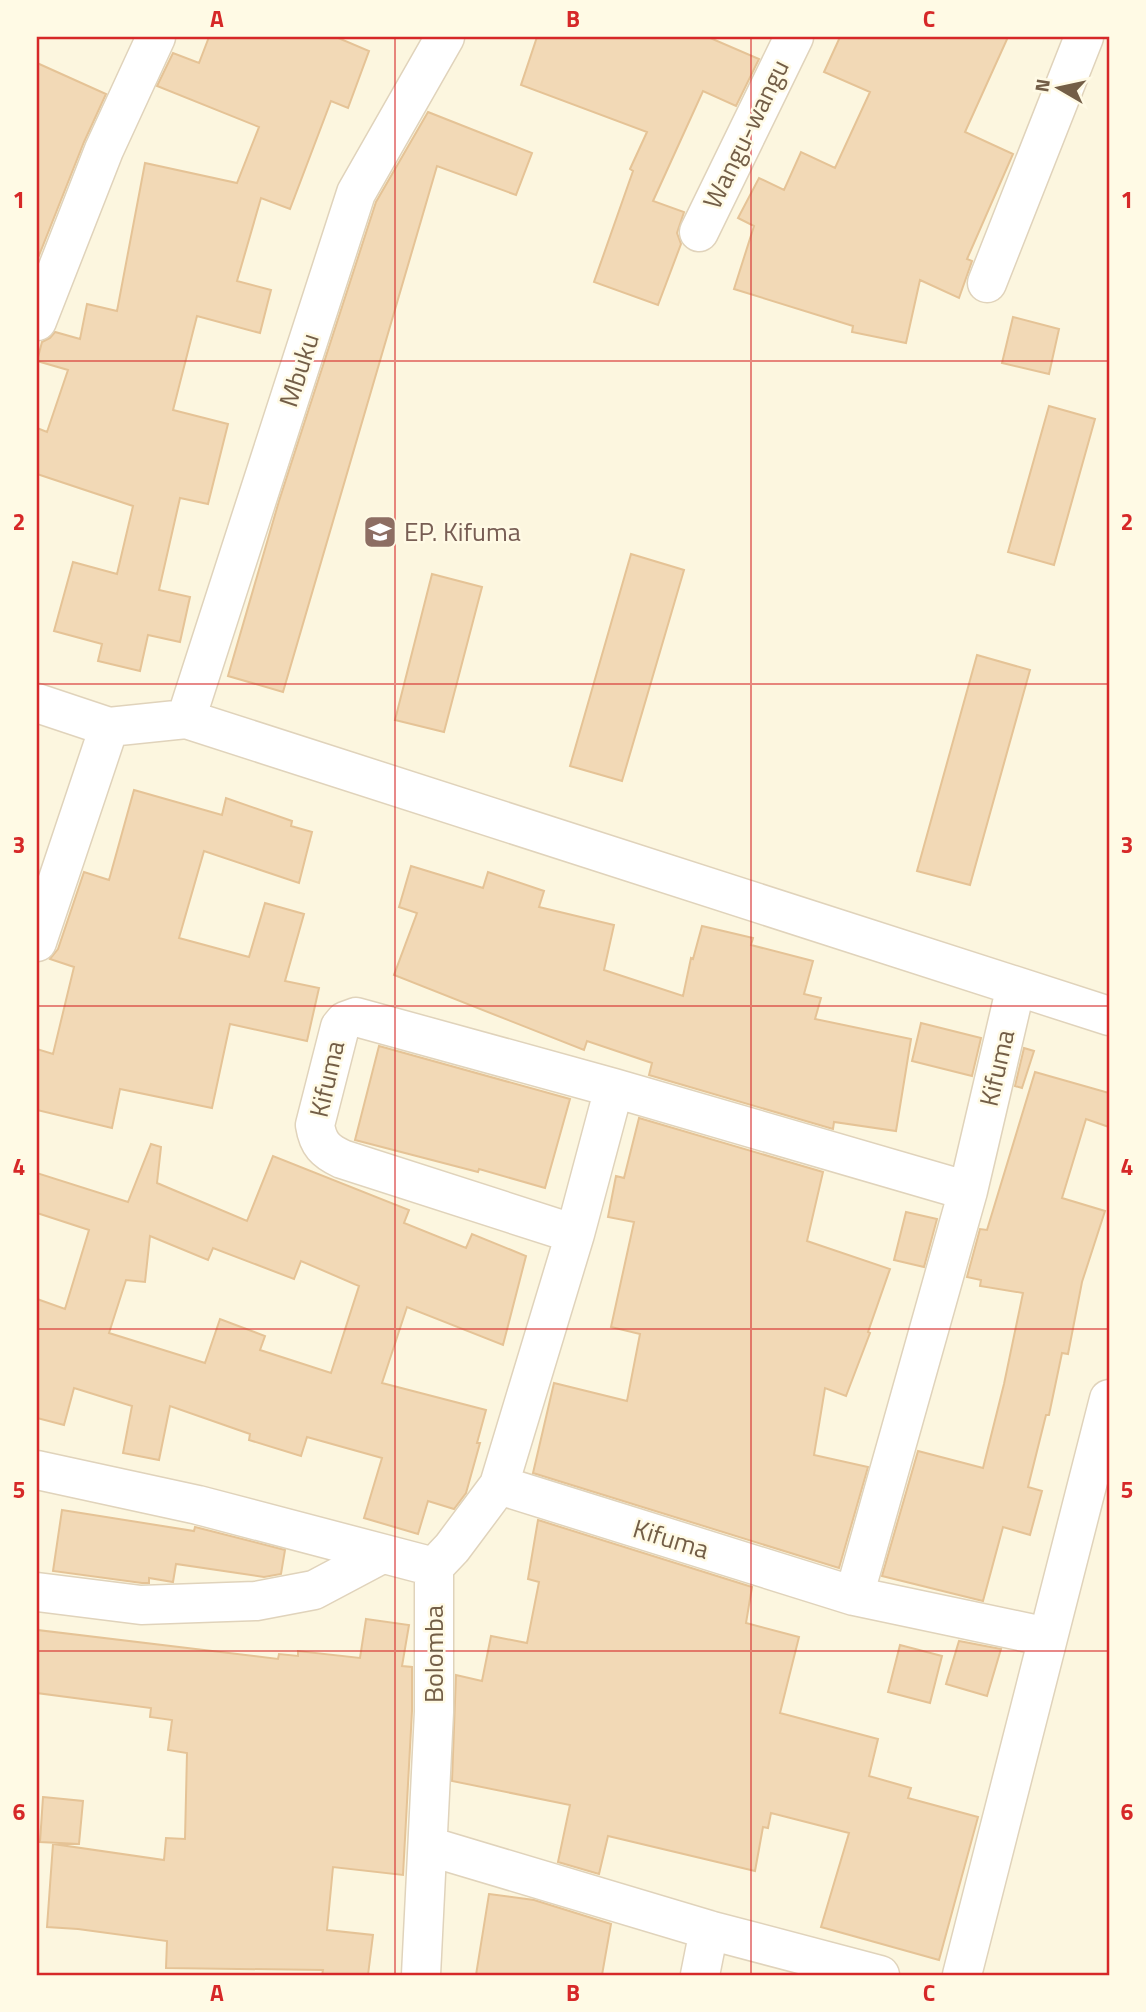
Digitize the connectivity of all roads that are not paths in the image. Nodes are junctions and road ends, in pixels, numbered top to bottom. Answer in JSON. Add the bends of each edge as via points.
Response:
{"nodes":[{"id":1,"x":156,"y":37,"type":"edge"},
{"id":2,"x":445,"y":37,"type":"edge"},
{"id":3,"x":794,"y":37,"type":"edge"},
{"id":4,"x":1083,"y":37,"type":"edge"},
{"id":5,"x":699,"y":232,"type":"dead end"},
{"id":6,"x":987,"y":283,"type":"dead end"},
{"id":7,"x":37,"y":321,"type":"edge"},
{"id":8,"x":37,"y":703,"type":"edge"},
{"id":9,"x":186,"y":719,"type":"junction"},
{"id":10,"x":109,"y":727,"type":"junction"},
{"id":11,"x":37,"y":942,"type":"edge"},
{"id":12,"x":1016,"y":986,"type":"junction"},
{"id":13,"x":1109,"y":1016,"type":"edge"},
{"id":14,"x":614,"y":1088,"type":"junction"},
{"id":15,"x":968,"y":1191,"type":"junction"},
{"id":16,"x":575,"y":1234,"type":"junction"},
{"id":17,"x":1109,"y":1399,"type":"edge"},
{"id":18,"x":37,"y":1470,"type":"edge"},
{"id":19,"x":499,"y":1485,"type":"junction"},
{"id":20,"x":380,"y":1555,"type":"junction"},
{"id":21,"x":434,"y":1567,"type":"junction"},
{"id":22,"x":37,"y":1592,"type":"edge"},
{"id":23,"x":854,"y":1596,"type":"junction"},
{"id":24,"x":1048,"y":1637,"type":"junction"},
{"id":25,"x":428,"y":1846,"type":"junction"},
{"id":26,"x":709,"y":1930,"type":"junction"},
{"id":27,"x":421,"y":1975,"type":"edge"},
{"id":28,"x":700,"y":1975,"type":"edge"},
{"id":29,"x":880,"y":1975,"type":"edge"},
{"id":30,"x":962,"y":1975,"type":"edge"}],
"edges":[{"from":1,"to":7,"type":"street","via":[[104,150]]},
{"from":2,"to":9,"type":"street","name":"Mbuku","via":[[356,193]]},
{"from":3,"to":5,"type":"street","name":"Wangu-wangu"},
{"from":4,"to":6,"type":"street"},
{"from":8,"to":10,"type":"street"},
{"from":9,"to":10,"type":"street"},
{"from":9,"to":12,"type":"street"},
{"from":10,"to":11,"type":"street"},
{"from":12,"to":13,"type":"street"},
{"from":12,"to":15,"type":"street","name":"Kifuma"},
{"from":14,"to":15,"type":"street","name":"Kifuma"},
{"from":14,"to":16,"type":"street"},
{"from":14,"to":16,"type":"street","name":"Kifuma","via":[[356,1017],[345,1021],[337,1035],[314,1125],[326,1152]]},
{"from":15,"to":23,"type":"street","name":"Kifuma"},
{"from":16,"to":19,"type":"street"},
{"from":17,"to":24,"type":"street"},
{"from":18,"to":20,"type":"street","via":[[198,1506]]},
{"from":19,"to":21,"type":"street","name":"Bolomba"},
{"from":19,"to":23,"type":"street","name":"Kifuma"},
{"from":20,"to":21,"type":"street"},
{"from":20,"to":22,"type":"street","via":[[314,1590],[256,1601],[141,1605]]},
{"from":21,"to":25,"type":"street","name":"Bolomba"},
{"from":23,"to":24,"type":"street","name":"Kifuma"},
{"from":24,"to":30,"type":"street"},
{"from":25,"to":26,"type":"street"},
{"from":25,"to":27,"type":"street","name":"Bolomba"},
{"from":26,"to":28,"type":"street"},
{"from":26,"to":29,"type":"street"}]}
